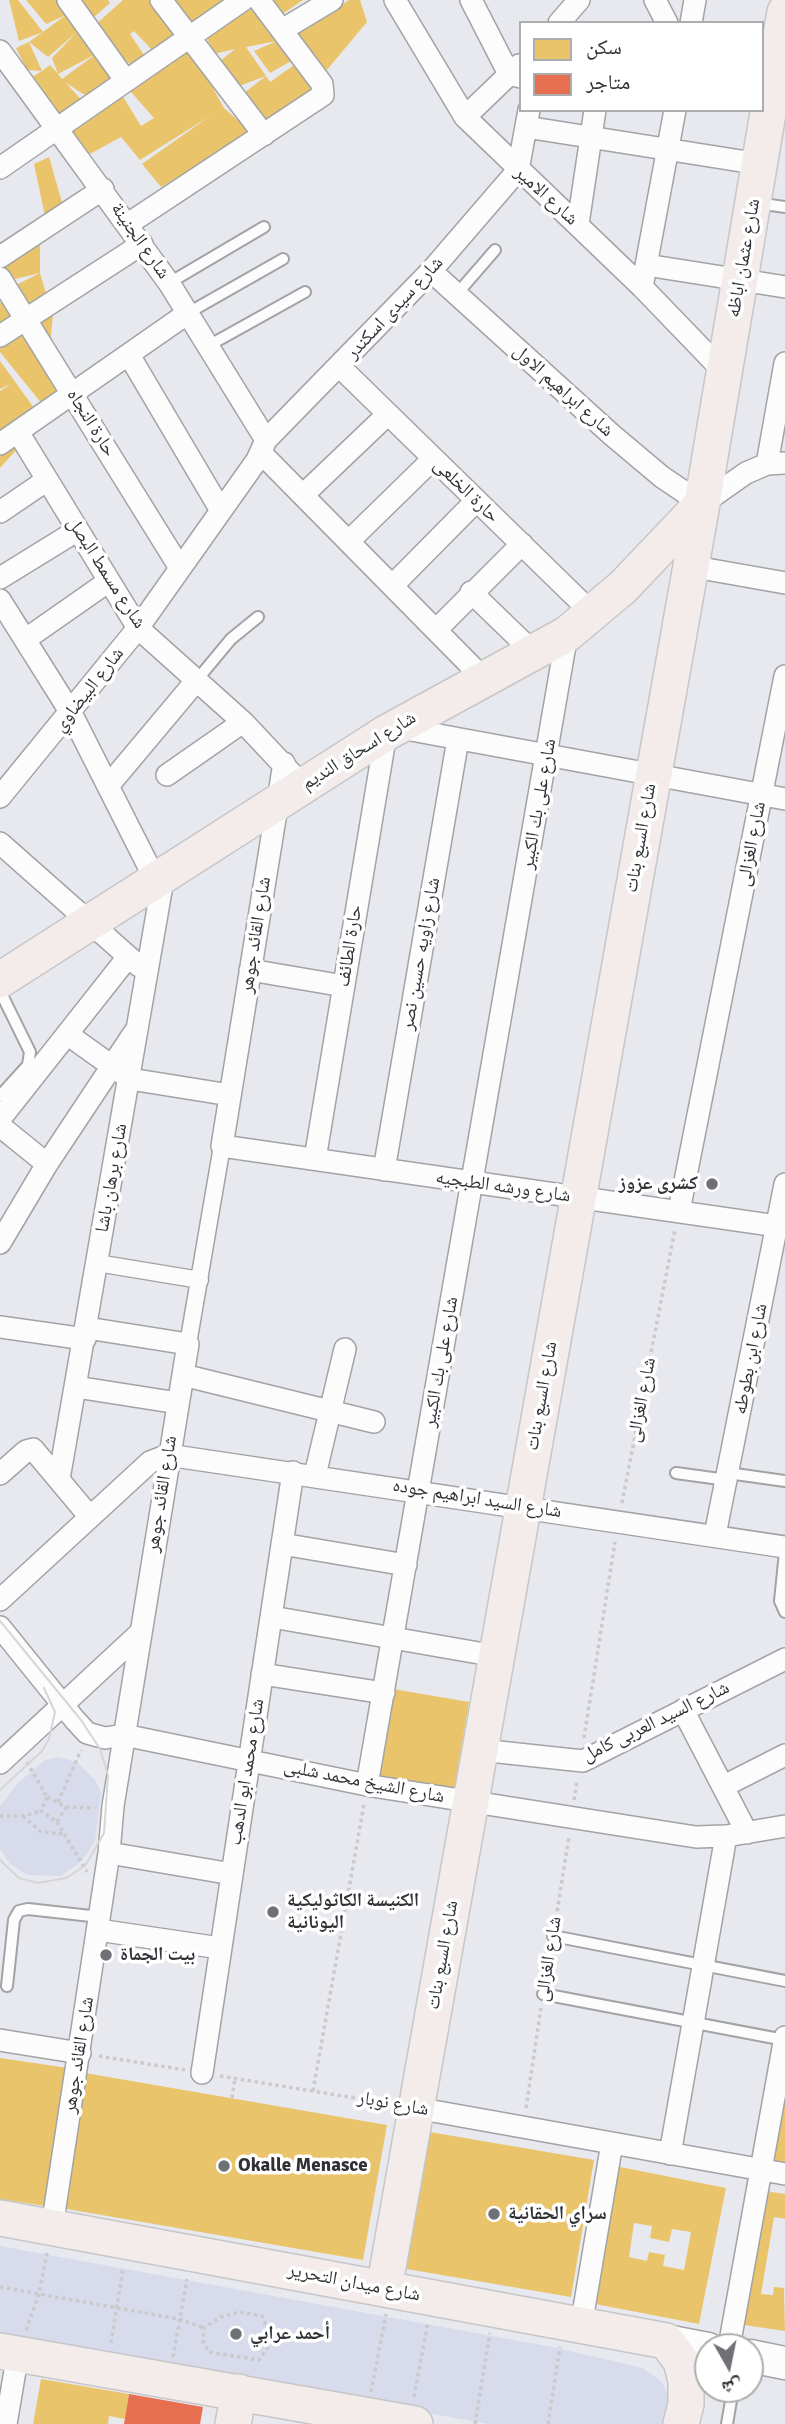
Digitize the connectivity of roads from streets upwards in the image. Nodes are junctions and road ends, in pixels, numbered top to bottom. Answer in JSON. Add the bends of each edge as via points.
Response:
{"nodes":[{"id":1,"x":68,"y":0,"type":"edge"},
{"id":2,"x":162,"y":0,"type":"edge"},
{"id":3,"x":243,"y":0,"type":"edge"},
{"id":4,"x":259,"y":0,"type":"edge"},
{"id":5,"x":332,"y":0,"type":"edge"},
{"id":6,"x":395,"y":0,"type":"edge"},
{"id":7,"x":471,"y":0,"type":"edge"},
{"id":8,"x":655,"y":0,"type":"edge"},
{"id":9,"x":695,"y":0,"type":"edge"},
{"id":10,"x":785,"y":12,"type":"edge"},
{"id":11,"x":665,"y":21,"type":"edge"},
{"id":12,"x":691,"y":21,"type":"edge"},
{"id":13,"x":282,"y":30,"type":"junction"},
{"id":14,"x":189,"y":38,"type":"junction"},
{"id":15,"x":0,"y":51,"type":"edge"},
{"id":16,"x":769,"y":68,"type":"edge"},
{"id":17,"x":517,"y":71,"type":"edge"},
{"id":18,"x":126,"y":80,"type":"junction"},
{"id":19,"x":595,"y":112,"type":"edge"},
{"id":20,"x":675,"y":112,"type":"edge"},
{"id":21,"x":465,"y":117,"type":"junction"},
{"id":22,"x":527,"y":119,"type":"edge"},
{"id":23,"x":776,"y":119,"type":"edge"},
{"id":24,"x":57,"y":129,"type":"junction"},
{"id":25,"x":264,"y":135,"type":"junction"},
{"id":26,"x":591,"y":138,"type":"junction"},
{"id":27,"x":667,"y":149,"type":"junction"},
{"id":28,"x":760,"y":164,"type":"junction"},
{"id":29,"x":0,"y":168,"type":"edge"},
{"id":30,"x":518,"y":170,"type":"junction"},
{"id":31,"x":103,"y":189,"type":"junction"},
{"id":32,"x":769,"y":205,"type":"edge"},
{"id":33,"x":128,"y":224,"type":"junction"},
{"id":34,"x":578,"y":224,"type":"junction"},
{"id":35,"x":142,"y":244,"type":"junction"},
{"id":36,"x":0,"y":257,"type":"edge"},
{"id":37,"x":646,"y":265,"type":"junction"},
{"id":38,"x":431,"y":271,"type":"junction"},
{"id":39,"x":0,"y":278,"type":"edge"},
{"id":40,"x":739,"y":281,"type":"junction"},
{"id":41,"x":642,"y":287,"type":"junction"},
{"id":42,"x":785,"y":287,"type":"edge"},
{"id":43,"x":188,"y":313,"type":"junction"},
{"id":44,"x":25,"y":320,"type":"junction"},
{"id":45,"x":0,"y":336,"type":"edge"},
{"id":46,"x":129,"y":355,"type":"junction"},
{"id":47,"x":785,"y":363,"type":"edge"},
{"id":48,"x":340,"y":367,"type":"junction"},
{"id":49,"x":723,"y":371,"type":"junction"},
{"id":50,"x":73,"y":394,"type":"junction"},
{"id":51,"x":388,"y":414,"type":"junction"},
{"id":52,"x":18,"y":432,"type":"junction"},
{"id":53,"x":0,"y":444,"type":"edge"},
{"id":54,"x":264,"y":447,"type":"junction"},
{"id":55,"x":433,"y":459,"type":"junction"},
{"id":56,"x":776,"y":464,"type":"edge"},
{"id":57,"x":47,"y":480,"type":"junction"},
{"id":58,"x":303,"y":495,"type":"junction"},
{"id":59,"x":476,"y":501,"type":"junction"},
{"id":60,"x":702,"y":504,"type":"junction"},
{"id":61,"x":220,"y":509,"type":"junction"},
{"id":62,"x":0,"y":512,"type":"edge"},
{"id":63,"x":78,"y":530,"type":"junction"},
{"id":64,"x":349,"y":541,"type":"junction"},
{"id":65,"x":522,"y":544,"type":"junction"},
{"id":66,"x":689,"y":566,"type":"junction"},
{"id":67,"x":180,"y":568,"type":"junction"},
{"id":68,"x":0,"y":578,"type":"edge"},
{"id":69,"x":109,"y":581,"type":"junction"},
{"id":70,"x":785,"y":583,"type":"edge"},
{"id":71,"x":393,"y":585,"type":"junction"},
{"id":72,"x":471,"y":592,"type":"junction"},
{"id":73,"x":0,"y":600,"type":"edge"},
{"id":74,"x":580,"y":624,"type":"junction"},
{"id":75,"x":138,"y":628,"type":"junction"},
{"id":76,"x":437,"y":629,"type":"junction"},
{"id":77,"x":26,"y":639,"type":"junction"},
{"id":78,"x":534,"y":653,"type":"junction"},
{"id":79,"x":785,"y":676,"type":"edge"},
{"id":80,"x":484,"y":679,"type":"junction"},
{"id":81,"x":196,"y":681,"type":"junction"},
{"id":82,"x":71,"y":713,"type":"junction"},
{"id":83,"x":243,"y":722,"type":"junction"},
{"id":84,"x":391,"y":730,"type":"junction"},
{"id":85,"x":458,"y":739,"type":"junction"},
{"id":86,"x":547,"y":755,"type":"junction"},
{"id":87,"x":167,"y":775,"type":"dead end"},
{"id":88,"x":652,"y":775,"type":"junction"},
{"id":89,"x":287,"y":784,"type":"junction"},
{"id":90,"x":108,"y":786,"type":"junction"},
{"id":91,"x":761,"y":795,"type":"junction"},
{"id":92,"x":0,"y":797,"type":"edge"},
{"id":93,"x":785,"y":799,"type":"edge"},
{"id":94,"x":0,"y":843,"type":"edge"},
{"id":95,"x":157,"y":878,"type":"junction"},
{"id":96,"x":88,"y":924,"type":"junction"},
{"id":97,"x":128,"y":957,"type":"junction"},
{"id":98,"x":250,"y":970,"type":"junction"},
{"id":99,"x":148,"y":974,"type":"junction"},
{"id":100,"x":0,"y":980,"type":"edge"},
{"id":101,"x":344,"y":986,"type":"junction"},
{"id":102,"x":139,"y":1026,"type":"junction"},
{"id":103,"x":67,"y":1034,"type":"junction"},
{"id":104,"x":112,"y":1067,"type":"junction"},
{"id":105,"x":130,"y":1079,"type":"junction"},
{"id":106,"x":230,"y":1095,"type":"junction"},
{"id":107,"x":0,"y":1119,"type":"edge"},
{"id":108,"x":0,"y":1126,"type":"edge"},
{"id":109,"x":222,"y":1146,"type":"junction"},
{"id":110,"x":315,"y":1159,"type":"junction"},
{"id":111,"x":47,"y":1164,"type":"junction"},
{"id":112,"x":384,"y":1170,"type":"junction"},
{"id":113,"x":472,"y":1182,"type":"junction"},
{"id":114,"x":785,"y":1184,"type":"edge"},
{"id":115,"x":577,"y":1197,"type":"junction"},
{"id":116,"x":679,"y":1212,"type":"junction"},
{"id":117,"x":781,"y":1226,"type":"edge"},
{"id":118,"x":0,"y":1243,"type":"edge"},
{"id":119,"x":97,"y":1263,"type":"junction"},
{"id":120,"x":200,"y":1280,"type":"junction"},
{"id":121,"x":0,"y":1327,"type":"edge"},
{"id":122,"x":86,"y":1333,"type":"junction"},
{"id":123,"x":188,"y":1344,"type":"junction"},
{"id":124,"x":345,"y":1349,"type":"dead end"},
{"id":125,"x":183,"y":1375,"type":"junction"},
{"id":126,"x":76,"y":1387,"type":"junction"},
{"id":127,"x":178,"y":1403,"type":"junction"},
{"id":128,"x":329,"y":1411,"type":"junction"},
{"id":129,"x":374,"y":1422,"type":"dead end"},
{"id":130,"x":168,"y":1455,"type":"junction"},
{"id":131,"x":293,"y":1472,"type":"junction"},
{"id":132,"x":0,"y":1474,"type":"edge"},
{"id":133,"x":315,"y":1475,"type":"junction"},
{"id":134,"x":59,"y":1479,"type":"junction"},
{"id":135,"x":419,"y":1490,"type":"junction"},
{"id":136,"x":523,"y":1506,"type":"junction"},
{"id":137,"x":90,"y":1517,"type":"junction"},
{"id":138,"x":715,"y":1535,"type":"junction"},
{"id":139,"x":282,"y":1544,"type":"junction"},
{"id":140,"x":785,"y":1547,"type":"edge"},
{"id":141,"x":406,"y":1564,"type":"junction"},
{"id":142,"x":0,"y":1600,"type":"edge"},
{"id":143,"x":272,"y":1616,"type":"junction"},
{"id":144,"x":0,"y":1627,"type":"edge"},
{"id":145,"x":140,"y":1633,"type":"junction"},
{"id":146,"x":393,"y":1638,"type":"junction"},
{"id":147,"x":496,"y":1656,"type":"junction"},
{"id":148,"x":785,"y":1659,"type":"edge"},
{"id":149,"x":262,"y":1674,"type":"junction"},
{"id":150,"x":384,"y":1693,"type":"junction"},
{"id":151,"x":64,"y":1704,"type":"junction"},
{"id":152,"x":683,"y":1710,"type":"junction"},
{"id":153,"x":124,"y":1735,"type":"junction"},
{"id":154,"x":480,"y":1750,"type":"junction"},
{"id":155,"x":8,"y":1755,"type":"edge"},
{"id":156,"x":785,"y":1755,"type":"edge"},
{"id":157,"x":249,"y":1760,"type":"junction"},
{"id":158,"x":368,"y":1785,"type":"junction"},
{"id":159,"x":724,"y":1786,"type":"junction"},
{"id":160,"x":471,"y":1802,"type":"junction"},
{"id":161,"x":785,"y":1826,"type":"edge"},
{"id":162,"x":736,"y":1834,"type":"junction"},
{"id":163,"x":109,"y":1853,"type":"junction"},
{"id":164,"x":232,"y":1874,"type":"junction"},
{"id":165,"x":100,"y":1917,"type":"junction"},
{"id":166,"x":220,"y":1948,"type":"junction"},
{"id":167,"x":785,"y":2039,"type":"edge"},
{"id":168,"x":0,"y":2040,"type":"edge"},
{"id":169,"x":80,"y":2053,"type":"junction"},
{"id":170,"x":202,"y":2073,"type":"road end"},
{"id":171,"x":416,"y":2108,"type":"junction"},
{"id":172,"x":612,"y":2143,"type":"junction"},
{"id":173,"x":670,"y":2154,"type":"junction"},
{"id":174,"x":761,"y":2170,"type":"junction"},
{"id":175,"x":785,"y":2174,"type":"edge"},
{"id":176,"x":0,"y":2218,"type":"edge"},
{"id":177,"x":52,"y":2227,"type":"junction"},
{"id":178,"x":387,"y":2290,"type":"junction"},
{"id":179,"x":573,"y":2325,"type":"junction"},
{"id":180,"x":732,"y":2333,"type":"edge"},
{"id":181,"x":666,"y":2341,"type":"junction"},
{"id":182,"x":694,"y":2346,"type":"edge"},
{"id":183,"x":9,"y":2352,"type":"edge"},
{"id":184,"x":764,"y":2358,"type":"edge"},
{"id":185,"x":785,"y":2362,"type":"edge"},
{"id":186,"x":236,"y":2408,"type":"edge"},
{"id":187,"x":351,"y":2416,"type":"edge"},
{"id":188,"x":412,"y":2423,"type":"edge"},
{"id":189,"x":6,"y":2424,"type":"edge"},
{"id":190,"x":681,"y":2424,"type":"edge"}],
"edges":[{"from":1,"to":18,"type":"street"},
{"from":2,"to":14,"type":"street"},
{"from":3,"to":14,"type":"street"},
{"from":4,"to":13,"type":"street"},
{"from":5,"to":13,"type":"street"},
{"from":6,"to":21,"type":"street","name":"شارع الامير"},
{"from":7,"to":17,"type":"street"},
{"from":8,"to":11,"type":"street"},
{"from":9,"to":12,"type":"street"},
{"from":10,"to":16,"type":"main road","name":"شارع عثمان اباظه"},
{"from":13,"to":25,"type":"street","via":[[324,90],[318,100]]},
{"from":14,"to":18,"type":"street"},
{"from":14,"to":25,"type":"street"},
{"from":15,"to":24,"type":"street","name":"شارع الجنينة"},
{"from":16,"to":23,"type":"main road","name":"شارع عثمان اباظه"},
{"from":17,"to":21,"type":"street"},
{"from":18,"to":24,"type":"street"},
{"from":19,"to":26,"type":"street"},
{"from":20,"to":27,"type":"street"},
{"from":21,"to":30,"type":"street","name":"شارع الامير"},
{"from":22,"to":26,"type":"street"},
{"from":22,"to":30,"type":"street"},
{"from":23,"to":28,"type":"main road","name":"شارع عثمان اباظه"},
{"from":24,"to":29,"type":"street"},
{"from":24,"to":31,"type":"street","name":"شارع الجنينة"},
{"from":25,"to":33,"type":"street"},
{"from":26,"to":27,"type":"street"},
{"from":26,"to":34,"type":"street"},
{"from":27,"to":28,"type":"street"},
{"from":27,"to":37,"type":"street"},
{"from":28,"to":32,"type":"main road","name":"شارع عثمان اباظه"},
{"from":30,"to":34,"type":"street","name":"شارع الامير"},
{"from":30,"to":38,"type":"street","name":"شارع سيدى اسكندر"},
{"from":31,"to":33,"type":"street","name":"شارع الجنينة"},
{"from":31,"to":36,"type":"street"},
{"from":32,"to":40,"type":"main road","name":"شارع عثمان اباظه"},
{"from":33,"to":35,"type":"street","name":"شارع الجنينة"},
{"from":34,"to":41,"type":"street","name":"شارع الامير"},
{"from":35,"to":43,"type":"street","name":"شارع الجنينة"},
{"from":35,"to":44,"type":"street"},
{"from":37,"to":40,"type":"street"},
{"from":37,"to":41,"type":"street"},
{"from":38,"to":48,"type":"street","name":"شارع سيدى اسكندر"},
{"from":38,"to":60,"type":"street","name":"شارع ابراهيم الاول","via":[[622,443]]},
{"from":39,"to":44,"type":"street","name":"حارة النجاه"},
{"from":40,"to":42,"type":"street"},
{"from":40,"to":49,"type":"main road","name":"شارع عثمان اباظه"},
{"from":41,"to":49,"type":"street","name":"شارع الامير"},
{"from":43,"to":46,"type":"street"},
{"from":43,"to":54,"type":"street","name":"شارع الجنينة"},
{"from":44,"to":45,"type":"street"},
{"from":44,"to":50,"type":"street","name":"حارة النجاه"},
{"from":46,"to":50,"type":"street"},
{"from":46,"to":61,"type":"street"},
{"from":47,"to":56,"type":"street"},
{"from":48,"to":51,"type":"street","name":"حارة الخلعى"},
{"from":48,"to":54,"type":"street","name":"شارع سيدى اسكندر"},
{"from":49,"to":60,"type":"main road","name":"شارع عثمان اباظه"},
{"from":50,"to":52,"type":"street"},
{"from":50,"to":67,"type":"street","name":"حارة النجاه"},
{"from":51,"to":55,"type":"street","name":"حارة الخلعى"},
{"from":51,"to":58,"type":"street"},
{"from":52,"to":53,"type":"street"},
{"from":52,"to":57,"type":"street","name":"شارع مسمط البصل"},
{"from":54,"to":58,"type":"street","name":"شارع الجنينة"},
{"from":54,"to":61,"type":"street","name":"شارع البيضاوي"},
{"from":55,"to":59,"type":"street","name":"حارة الخلعى"},
{"from":55,"to":64,"type":"street"},
{"from":56,"to":60,"type":"street","via":[[746,473]]},
{"from":57,"to":62,"type":"street"},
{"from":57,"to":63,"type":"street","name":"شارع مسمط البصل"},
{"from":58,"to":64,"type":"street","name":"شارع الجنينة"},
{"from":59,"to":65,"type":"street","name":"حارة الخلعى"},
{"from":59,"to":71,"type":"street"},
{"from":60,"to":66,"type":"main road","name":"شارع السبع بنات"},
{"from":60,"to":74,"type":"main road","name":"شارع اسحاق النديم"},
{"from":61,"to":67,"type":"street","name":"شارع البيضاوي"},
{"from":63,"to":68,"type":"street"},
{"from":63,"to":69,"type":"street","name":"شارع مسمط البصل"},
{"from":64,"to":71,"type":"street","name":"شارع الجنينة"},
{"from":65,"to":72,"type":"street"},
{"from":65,"to":74,"type":"street","name":"حارة الخلعى"},
{"from":66,"to":70,"type":"street"},
{"from":66,"to":88,"type":"main road","name":"شارع السبع بنات"},
{"from":67,"to":75,"type":"street","name":"شارع البيضاوي"},
{"from":69,"to":75,"type":"street","name":"شارع مسمط البصل"},
{"from":69,"to":77,"type":"street"},
{"from":71,"to":76,"type":"street","name":"شارع الجنينة"},
{"from":72,"to":76,"type":"street"},
{"from":72,"to":78,"type":"street"},
{"from":73,"to":77,"type":"street"},
{"from":74,"to":78,"type":"main road","name":"شارع اسحاق النديم"},
{"from":74,"to":86,"type":"street","name":"شارع على بك الكبير"},
{"from":75,"to":81,"type":"street","name":"شارع مسمط البصل"},
{"from":75,"to":82,"type":"street","name":"شارع البيضاوي"},
{"from":76,"to":80,"type":"street","name":"شارع الجنينة"},
{"from":77,"to":82,"type":"street"},
{"from":78,"to":80,"type":"main road","name":"شارع اسحاق النديم"},
{"from":79,"to":91,"type":"street","name":"شارع الغزالى"},
{"from":80,"to":84,"type":"main road","name":"شارع اسحاق النديم"},
{"from":81,"to":83,"type":"street","name":"شارع مسمط البصل"},
{"from":81,"to":90,"type":"street"},
{"from":82,"to":90,"type":"street"},
{"from":82,"to":92,"type":"street","name":"شارع البيضاوي"},
{"from":83,"to":87,"type":"street"},
{"from":83,"to":89,"type":"street","name":"شارع مسمط البصل"},
{"from":84,"to":85,"type":"street"},
{"from":84,"to":89,"type":"main road","name":"شارع اسحاق النديم"},
{"from":84,"to":101,"type":"street","name":"حارة الطائف"},
{"from":85,"to":86,"type":"street"},
{"from":85,"to":112,"type":"street","name":"شارع زاويه حسين نصر"},
{"from":86,"to":88,"type":"street"},
{"from":86,"to":113,"type":"street","name":"شارع على بك الكبير"},
{"from":88,"to":91,"type":"street"},
{"from":88,"to":115,"type":"main road","name":"شارع السبع بنات"},
{"from":89,"to":95,"type":"main road","name":"شارع اسحاق النديم"},
{"from":89,"to":98,"type":"street","name":"شارع القائد جوهر"},
{"from":90,"to":95,"type":"street"},
{"from":91,"to":93,"type":"street"},
{"from":91,"to":116,"type":"street","name":"شارع الغزالى"},
{"from":94,"to":96,"type":"street"},
{"from":95,"to":96,"type":"main road","name":"شارع اسحاق النديم"},
{"from":95,"to":99,"type":"street","name":"شارع برهان باشا","via":[[162,900]]},
{"from":96,"to":97,"type":"street"},
{"from":96,"to":100,"type":"main road","name":"شارع اسحاق النديم"},
{"from":97,"to":99,"type":"street"},
{"from":97,"to":103,"type":"street"},
{"from":98,"to":101,"type":"street"},
{"from":98,"to":106,"type":"street","name":"شارع القائد جوهر"},
{"from":99,"to":102,"type":"street","name":"شارع برهان باشا"},
{"from":101,"to":110,"type":"street","name":"حارة الطائف"},
{"from":102,"to":104,"type":"street"},
{"from":102,"to":105,"type":"street","name":"شارع برهان باشا"},
{"from":103,"to":104,"type":"street"},
{"from":103,"to":107,"type":"street"},
{"from":104,"to":105,"type":"street"},
{"from":104,"to":111,"type":"street"},
{"from":105,"to":106,"type":"street"},
{"from":105,"to":119,"type":"street","name":"شارع برهان باشا"},
{"from":106,"to":109,"type":"street","name":"شارع القائد جوهر"},
{"from":108,"to":111,"type":"street"},
{"from":109,"to":110,"type":"street","name":"شارع ورشه الطبجيه"},
{"from":109,"to":120,"type":"street","name":"شارع القائد جوهر"},
{"from":110,"to":112,"type":"street","name":"شارع ورشه الطبجيه"},
{"from":111,"to":118,"type":"street"},
{"from":112,"to":113,"type":"street","name":"شارع ورشه الطبجيه"},
{"from":113,"to":115,"type":"street","name":"شارع ورشه الطبجيه"},
{"from":113,"to":135,"type":"street","name":"شارع على بك الكبير"},
{"from":114,"to":117,"type":"street","name":"شارع ابن بطوطه"},
{"from":115,"to":116,"type":"street","name":"شارع ورشه الطبجيه"},
{"from":115,"to":136,"type":"main road","name":"شارع السبع بنات"},
{"from":116,"to":117,"type":"street","name":"شارع ورشه الطبجيه"},
{"from":117,"to":138,"type":"street","name":"شارع ابن بطوطه"},
{"from":119,"to":120,"type":"street"},
{"from":119,"to":122,"type":"street","name":"شارع برهان باشا"},
{"from":120,"to":123,"type":"street","name":"شارع القائد جوهر"},
{"from":121,"to":122,"type":"street"},
{"from":122,"to":123,"type":"street"},
{"from":122,"to":126,"type":"street","name":"شارع برهان باشا"},
{"from":123,"to":125,"type":"street","name":"شارع القائد جوهر"},
{"from":124,"to":128,"type":"street"},
{"from":125,"to":127,"type":"street","name":"شارع القائد جوهر"},
{"from":125,"to":128,"type":"street"},
{"from":126,"to":127,"type":"street"},
{"from":126,"to":134,"type":"street","name":"شارع برهان باشا"},
{"from":127,"to":130,"type":"street","name":"شارع القائد جوهر"},
{"from":128,"to":129,"type":"street"},
{"from":128,"to":133,"type":"street"},
{"from":130,"to":131,"type":"street","name":"شارع السيد ابراهيم جوده"},
{"from":130,"to":137,"type":"street","via":[[150,1462]]},
{"from":130,"to":145,"type":"street","name":"شارع القائد جوهر"},
{"from":131,"to":133,"type":"street","name":"شارع السيد ابراهيم جوده"},
{"from":131,"to":139,"type":"street","name":"شارع محمد ابو الدهب"},
{"from":132,"to":134,"type":"street","via":[[33,1449]]},
{"from":133,"to":135,"type":"street","name":"شارع السيد ابراهيم جوده"},
{"from":134,"to":137,"type":"street"},
{"from":135,"to":136,"type":"street","name":"شارع السيد ابراهيم جوده"},
{"from":135,"to":141,"type":"street","name":"شارع على بك الكبير"},
{"from":136,"to":138,"type":"street","name":"شارع السيد ابراهيم جوده"},
{"from":136,"to":147,"type":"main road","name":"شارع السبع بنات"},
{"from":137,"to":142,"type":"street"},
{"from":138,"to":140,"type":"street","name":"شارع السيد ابراهيم جوده"},
{"from":139,"to":141,"type":"street"},
{"from":139,"to":143,"type":"street","name":"شارع محمد ابو الدهب"},
{"from":141,"to":146,"type":"street","name":"شارع على بك الكبير"},
{"from":143,"to":146,"type":"street"},
{"from":143,"to":149,"type":"street","name":"شارع محمد ابو الدهب"},
{"from":144,"to":151,"type":"street"},
{"from":145,"to":151,"type":"street"},
{"from":145,"to":153,"type":"street","name":"شارع القائد جوهر"},
{"from":146,"to":147,"type":"street"},
{"from":146,"to":150,"type":"street","name":"شارع على بك الكبير"},
{"from":147,"to":154,"type":"main road","name":"شارع السبع بنات"},
{"from":148,"to":152,"type":"street","name":"شارع السيد العربى كامل"},
{"from":149,"to":150,"type":"street"},
{"from":149,"to":157,"type":"street","name":"شارع محمد ابو الدهب"},
{"from":150,"to":158,"type":"street","name":"شارع على بك الكبير"},
{"from":151,"to":153,"type":"street","name":"شارع الشيخ محمد شلبى","via":[[88,1733],[105,1738]]},
{"from":151,"to":155,"type":"street"},
{"from":152,"to":154,"type":"street","name":"شارع السيد العربى كامل","via":[[580,1761]]},
{"from":152,"to":159,"type":"street"},
{"from":153,"to":157,"type":"street","name":"شارع الشيخ محمد شلبى"},
{"from":153,"to":163,"type":"street","name":"شارع القائد جوهر"},
{"from":154,"to":160,"type":"main road","name":"شارع السبع بنات"},
{"from":156,"to":159,"type":"street"},
{"from":157,"to":158,"type":"street","name":"شارع الشيخ محمد شلبى"},
{"from":157,"to":164,"type":"street","name":"شارع محمد ابو الدهب"},
{"from":158,"to":160,"type":"street","name":"شارع الشيخ محمد شلبى"},
{"from":159,"to":162,"type":"street"},
{"from":160,"to":162,"type":"street","name":"شارع الشيخ محمد شلبى","via":[[696,1837]]},
{"from":160,"to":171,"type":"main road","name":"شارع السبع بنات"},
{"from":161,"to":162,"type":"street","name":"شارع الشيخ محمد شلبى"},
{"from":162,"to":173,"type":"street","via":[[703,1965]]},
{"from":163,"to":164,"type":"street"},
{"from":163,"to":165,"type":"street","name":"شارع القائد جوهر"},
{"from":164,"to":166,"type":"street","name":"شارع محمد ابو الدهب"},
{"from":165,"to":166,"type":"street"},
{"from":165,"to":169,"type":"street","name":"شارع القائد جوهر"},
{"from":166,"to":170,"type":"street","name":"شارع محمد ابو الدهب"},
{"from":167,"to":174,"type":"street"},
{"from":168,"to":169,"type":"street"},
{"from":169,"to":177,"type":"street","name":"شارع القائد جوهر"},
{"from":171,"to":172,"type":"street","name":"شارع نوبار"},
{"from":171,"to":178,"type":"main road","name":"شارع السبع بنات"},
{"from":172,"to":173,"type":"street","name":"شارع نوبار"},
{"from":172,"to":179,"type":"street"},
{"from":173,"to":174,"type":"street","name":"شارع نوبار"},
{"from":174,"to":175,"type":"street","name":"شارع نوبار"},
{"from":174,"to":180,"type":"street"},
{"from":176,"to":177,"type":"main road","name":"شارع ميدان التحرير"},
{"from":177,"to":178,"type":"main road","name":"شارع ميدان التحرير"},
{"from":178,"to":179,"type":"main road","name":"شارع ميدان التحرير"},
{"from":179,"to":181,"type":"main road","name":"شارع ميدان التحرير"},
{"from":181,"to":182,"type":"main road","name":"شارع ميدان التحرير"},
{"from":181,"to":190,"type":"main road","via":[[681,2361],[686,2381]]},
{"from":183,"to":186,"type":"main road","via":[[169,2380]]},
{"from":183,"to":189,"type":"street"},
{"from":184,"to":185,"type":"main road"},
{"from":186,"to":187,"type":"main road"},
{"from":187,"to":188,"type":"main road"}]}
